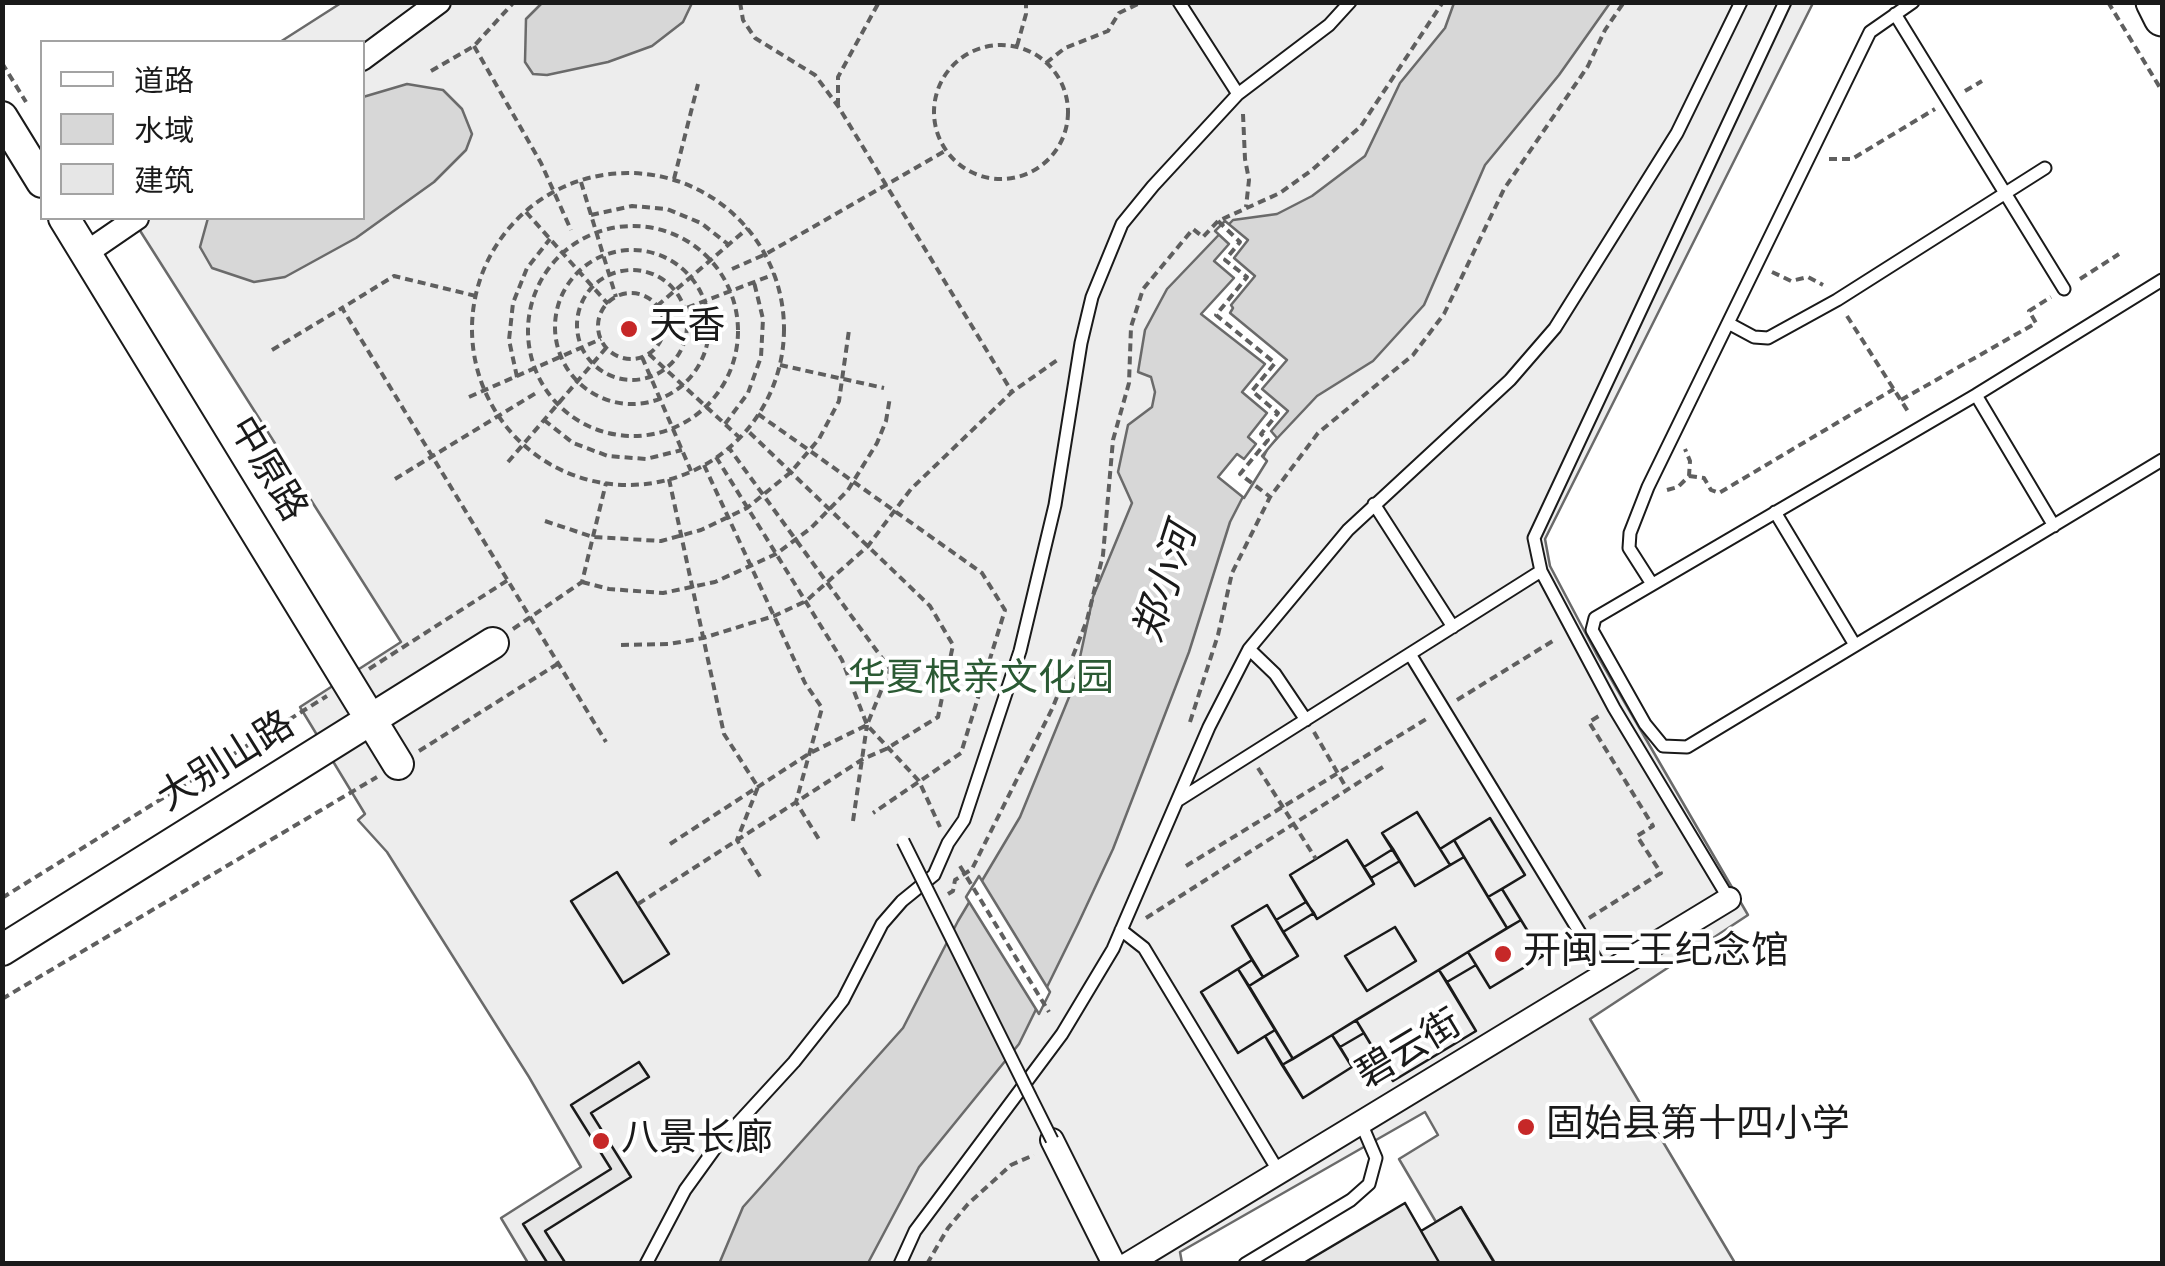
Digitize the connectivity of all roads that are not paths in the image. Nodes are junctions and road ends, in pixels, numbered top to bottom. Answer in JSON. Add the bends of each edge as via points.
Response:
{"nodes":[{"id":1,"x":439,"y":2,"type":"edge"},
{"id":2,"x":1178,"y":2,"type":"edge"},
{"id":3,"x":1350,"y":2,"type":"edge"},
{"id":4,"x":1741,"y":2,"type":"edge"},
{"id":5,"x":1785,"y":2,"type":"edge"},
{"id":6,"x":1914,"y":2,"type":"edge"},
{"id":7,"x":2154,"y":2,"type":"edge"},
{"id":8,"x":1895,"y":14,"type":"junction"},
{"id":9,"x":2162,"y":18,"type":"edge"},
{"id":10,"x":365,"y":56,"type":"edge"},
{"id":11,"x":1238,"y":94,"type":"junction"},
{"id":12,"x":18,"y":114,"type":"edge"},
{"id":13,"x":2045,"y":168,"type":"dead end"},
{"id":14,"x":40,"y":176,"type":"edge"},
{"id":15,"x":2005,"y":193,"type":"junction"},
{"id":16,"x":65,"y":220,"type":"edge"},
{"id":17,"x":133,"y":220,"type":"edge"},
{"id":18,"x":86,"y":253,"type":"junction"},
{"id":19,"x":2162,"y":280,"type":"edge"},
{"id":20,"x":2064,"y":289,"type":"road end"},
{"id":21,"x":1728,"y":323,"type":"junction"},
{"id":22,"x":1976,"y":395,"type":"junction"},
{"id":23,"x":2162,"y":460,"type":"edge"},
{"id":24,"x":1374,"y":504,"type":"junction"},
{"id":25,"x":1775,"y":512,"type":"junction"},
{"id":26,"x":2054,"y":526,"type":"junction"},
{"id":27,"x":1542,"y":570,"type":"junction"},
{"id":28,"x":1652,"y":584,"type":"junction"},
{"id":29,"x":1453,"y":627,"type":"junction"},
{"id":30,"x":493,"y":643,"type":"road end"},
{"id":31,"x":1856,"y":645,"type":"junction"},
{"id":32,"x":1249,"y":649,"type":"junction"},
{"id":33,"x":1410,"y":654,"type":"junction"},
{"id":34,"x":372,"y":720,"type":"junction"},
{"id":35,"x":1306,"y":720,"type":"junction"},
{"id":36,"x":398,"y":764,"type":"road end"},
{"id":37,"x":1178,"y":801,"type":"junction"},
{"id":38,"x":904,"y":840,"type":"dead end"},
{"id":39,"x":1729,"y":898,"type":"joint"},
{"id":40,"x":1121,"y":930,"type":"junction"},
{"id":41,"x":2,"y":950,"type":"edge"},
{"id":42,"x":1605,"y":974,"type":"junction"},
{"id":43,"x":1360,"y":1122,"type":"junction"},
{"id":44,"x":1054,"y":1143,"type":"joint"},
{"id":45,"x":1279,"y":1172,"type":"junction"},
{"id":46,"x":646,"y":1264,"type":"edge"},
{"id":47,"x":900,"y":1264,"type":"edge"},
{"id":48,"x":1114,"y":1264,"type":"edge"},
{"id":49,"x":1128,"y":1264,"type":"edge"},
{"id":50,"x":1245,"y":1264,"type":"edge"}],
"edges":[{"from":1,"to":10,"type":"street"},
{"from":2,"to":11,"type":"lane"},
{"from":3,"to":11,"type":"lane"},
{"from":4,"to":24,"type":"lane","via":[[1677,133],[1555,328],[1510,380]]},
{"from":5,"to":27,"type":"lane","via":[[1534,538]]},
{"from":6,"to":8,"type":"lane"},
{"from":7,"to":9,"type":"main road"},
{"from":8,"to":15,"type":"lane"},
{"from":8,"to":21,"type":"lane","via":[[1870,32]]},
{"from":11,"to":46,"type":"lane","via":[[1122,224],[1092,297],[1020,651],[964,820],[934,875],[882,924],[843,1000],[685,1190]]},
{"from":12,"to":14,"type":"main road"},
{"from":13,"to":15,"type":"lane"},
{"from":15,"to":20,"type":"lane"},
{"from":15,"to":21,"type":"lane","via":[[1768,338]]},
{"from":16,"to":18,"type":"main road","name":"中原路"},
{"from":17,"to":18,"type":"street"},
{"from":18,"to":34,"type":"main road","name":"中原路"},
{"from":19,"to":22,"type":"lane"},
{"from":21,"to":28,"type":"lane","via":[[1630,533],[1628,548]]},
{"from":22,"to":25,"type":"lane"},
{"from":22,"to":26,"type":"lane"},
{"from":23,"to":26,"type":"lane"},
{"from":24,"to":29,"type":"lane"},
{"from":24,"to":32,"type":"lane"},
{"from":25,"to":28,"type":"lane"},
{"from":25,"to":31,"type":"lane"},
{"from":26,"to":31,"type":"lane"},
{"from":27,"to":29,"type":"lane"},
{"from":27,"to":39,"type":"lane","via":[[1614,708]]},
{"from":28,"to":31,"type":"lane","via":[[1595,618],[1592,630],[1644,724],[1664,746],[1687,747]]},
{"from":29,"to":33,"type":"lane"},
{"from":30,"to":34,"type":"main road","name":"大别山路"},
{"from":32,"to":35,"type":"lane"},
{"from":32,"to":37,"type":"lane"},
{"from":33,"to":35,"type":"lane"},
{"from":33,"to":42,"type":"lane"},
{"from":34,"to":36,"type":"main road","name":"中原路"},
{"from":34,"to":41,"type":"main road","name":"大别山路"},
{"from":35,"to":37,"type":"lane"},
{"from":37,"to":40,"type":"lane"},
{"from":38,"to":44,"type":"lane","bridge":true},
{"from":39,"to":42,"type":"street","name":"碧云街"},
{"from":40,"to":45,"type":"lane","via":[[1144,948]]},
{"from":40,"to":47,"type":"lane","via":[[1062,1034],[915,1231]]},
{"from":42,"to":43,"type":"street","name":"碧云街"},
{"from":43,"to":45,"type":"street","name":"碧云街"},
{"from":43,"to":50,"type":"lane","via":[[1376,1158],[1369,1184]]},
{"from":44,"to":48,"type":"street"},
{"from":45,"to":49,"type":"street","name":"碧云街"}]}
